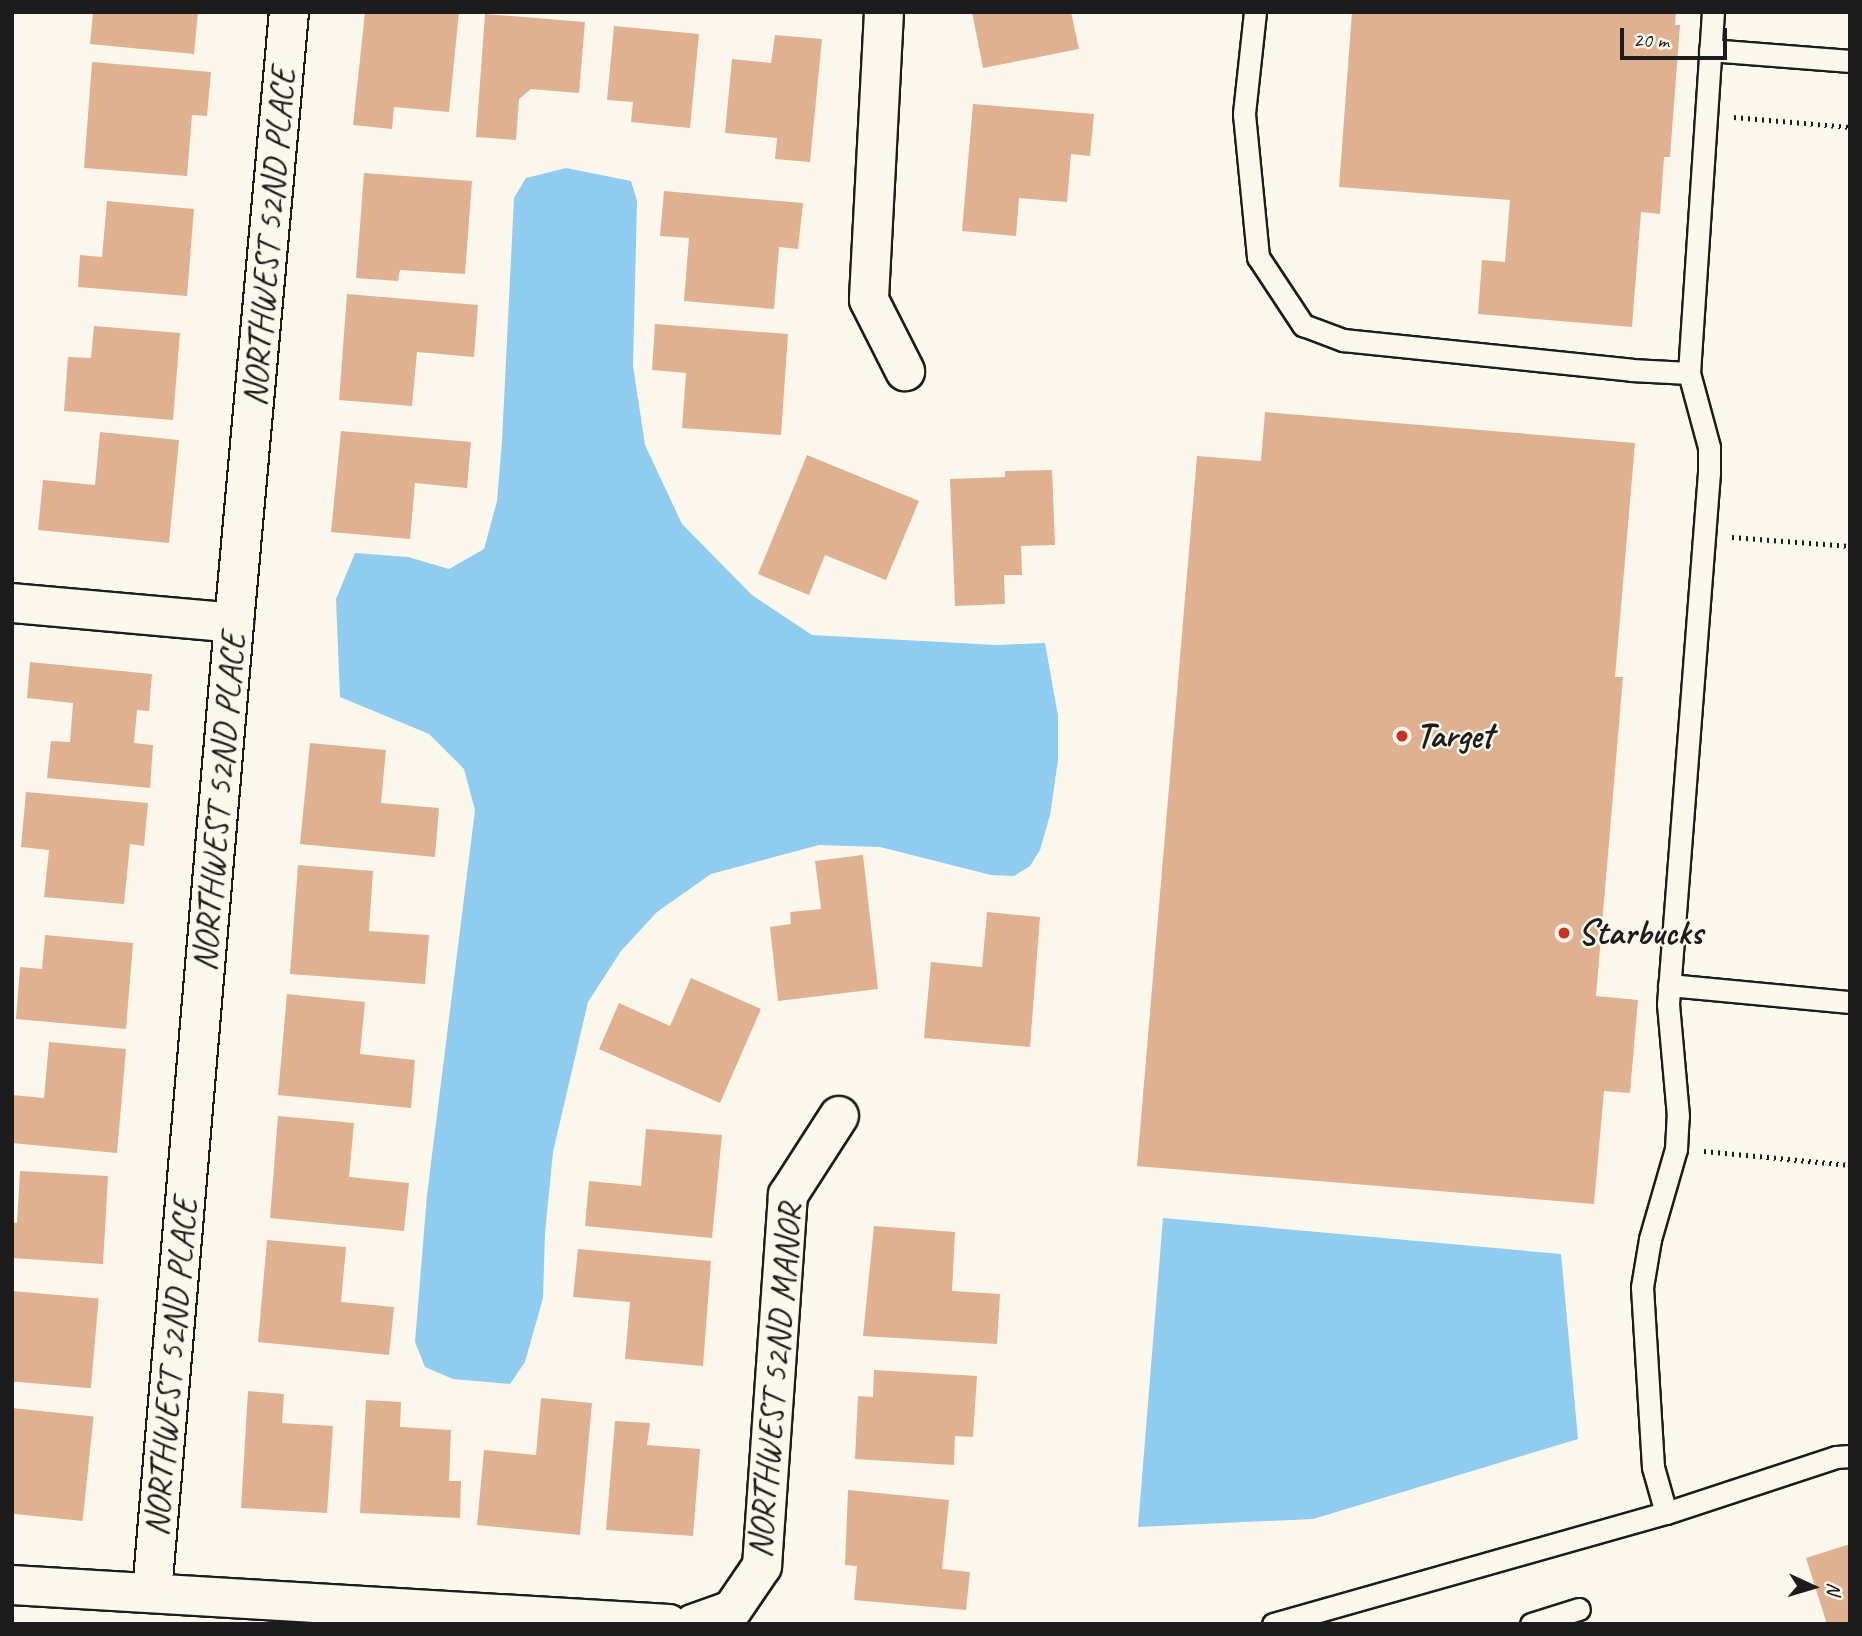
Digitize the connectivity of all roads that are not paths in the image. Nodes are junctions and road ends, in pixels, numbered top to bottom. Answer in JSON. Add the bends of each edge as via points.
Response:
{"nodes":[{"id":1,"x":289,"y":12,"type":"edge"},
{"id":2,"x":884,"y":12,"type":"edge"},
{"id":3,"x":1255,"y":12,"type":"edge"},
{"id":4,"x":1713,"y":12,"type":"edge"},
{"id":5,"x":1710,"y":50,"type":"junction"},
{"id":6,"x":1850,"y":61,"type":"edge"},
{"id":7,"x":905,"y":371,"type":"dead end"},
{"id":8,"x":1689,"y":373,"type":"junction"},
{"id":9,"x":12,"y":603,"type":"edge"},
{"id":10,"x":234,"y":623,"type":"junction"},
{"id":11,"x":1669,"y":985,"type":"junction"},
{"id":12,"x":1850,"y":1002,"type":"edge"},
{"id":13,"x":839,"y":1116,"type":"dead end"},
{"id":14,"x":1850,"y":1456,"type":"edge"},
{"id":15,"x":1666,"y":1513,"type":"junction"},
{"id":16,"x":12,"y":1585,"type":"edge"},
{"id":17,"x":152,"y":1592,"type":"junction"},
{"id":18,"x":1579,"y":1609,"type":"dead end"},
{"id":19,"x":669,"y":1624,"type":"edge"},
{"id":20,"x":693,"y":1624,"type":"edge"},
{"id":21,"x":1273,"y":1624,"type":"edge"},
{"id":22,"x":1531,"y":1624,"type":"edge"}],
"edges":[{"from":1,"to":10,"type":"street","name":"NORTHWEST 52ND PLACE"},
{"from":2,"to":7,"type":"street","via":[[869,300]]},
{"from":3,"to":8,"type":"lane","via":[[1244,114],[1258,257],[1303,325],[1343,340]]},
{"from":4,"to":5,"type":"lane"},
{"from":5,"to":6,"type":"lane"},
{"from":5,"to":8,"type":"lane"},
{"from":8,"to":11,"type":"lane","via":[[1709,447]]},
{"from":9,"to":10,"type":"street"},
{"from":10,"to":17,"type":"street","name":"NORTHWEST 52ND PLACE"},
{"from":11,"to":12,"type":"lane"},
{"from":11,"to":15,"type":"lane","via":[[1676,1149],[1650,1239],[1642,1287],[1653,1467]]},
{"from":13,"to":20,"type":"street","name":"NORTHWEST 52ND MANOR","via":[[788,1195],[762,1566],[732,1610]]},
{"from":14,"to":15,"type":"lane"},
{"from":15,"to":21,"type":"lane"},
{"from":16,"to":17,"type":"street"},
{"from":17,"to":19,"type":"street"},
{"from":18,"to":22,"type":"lane"}]}
